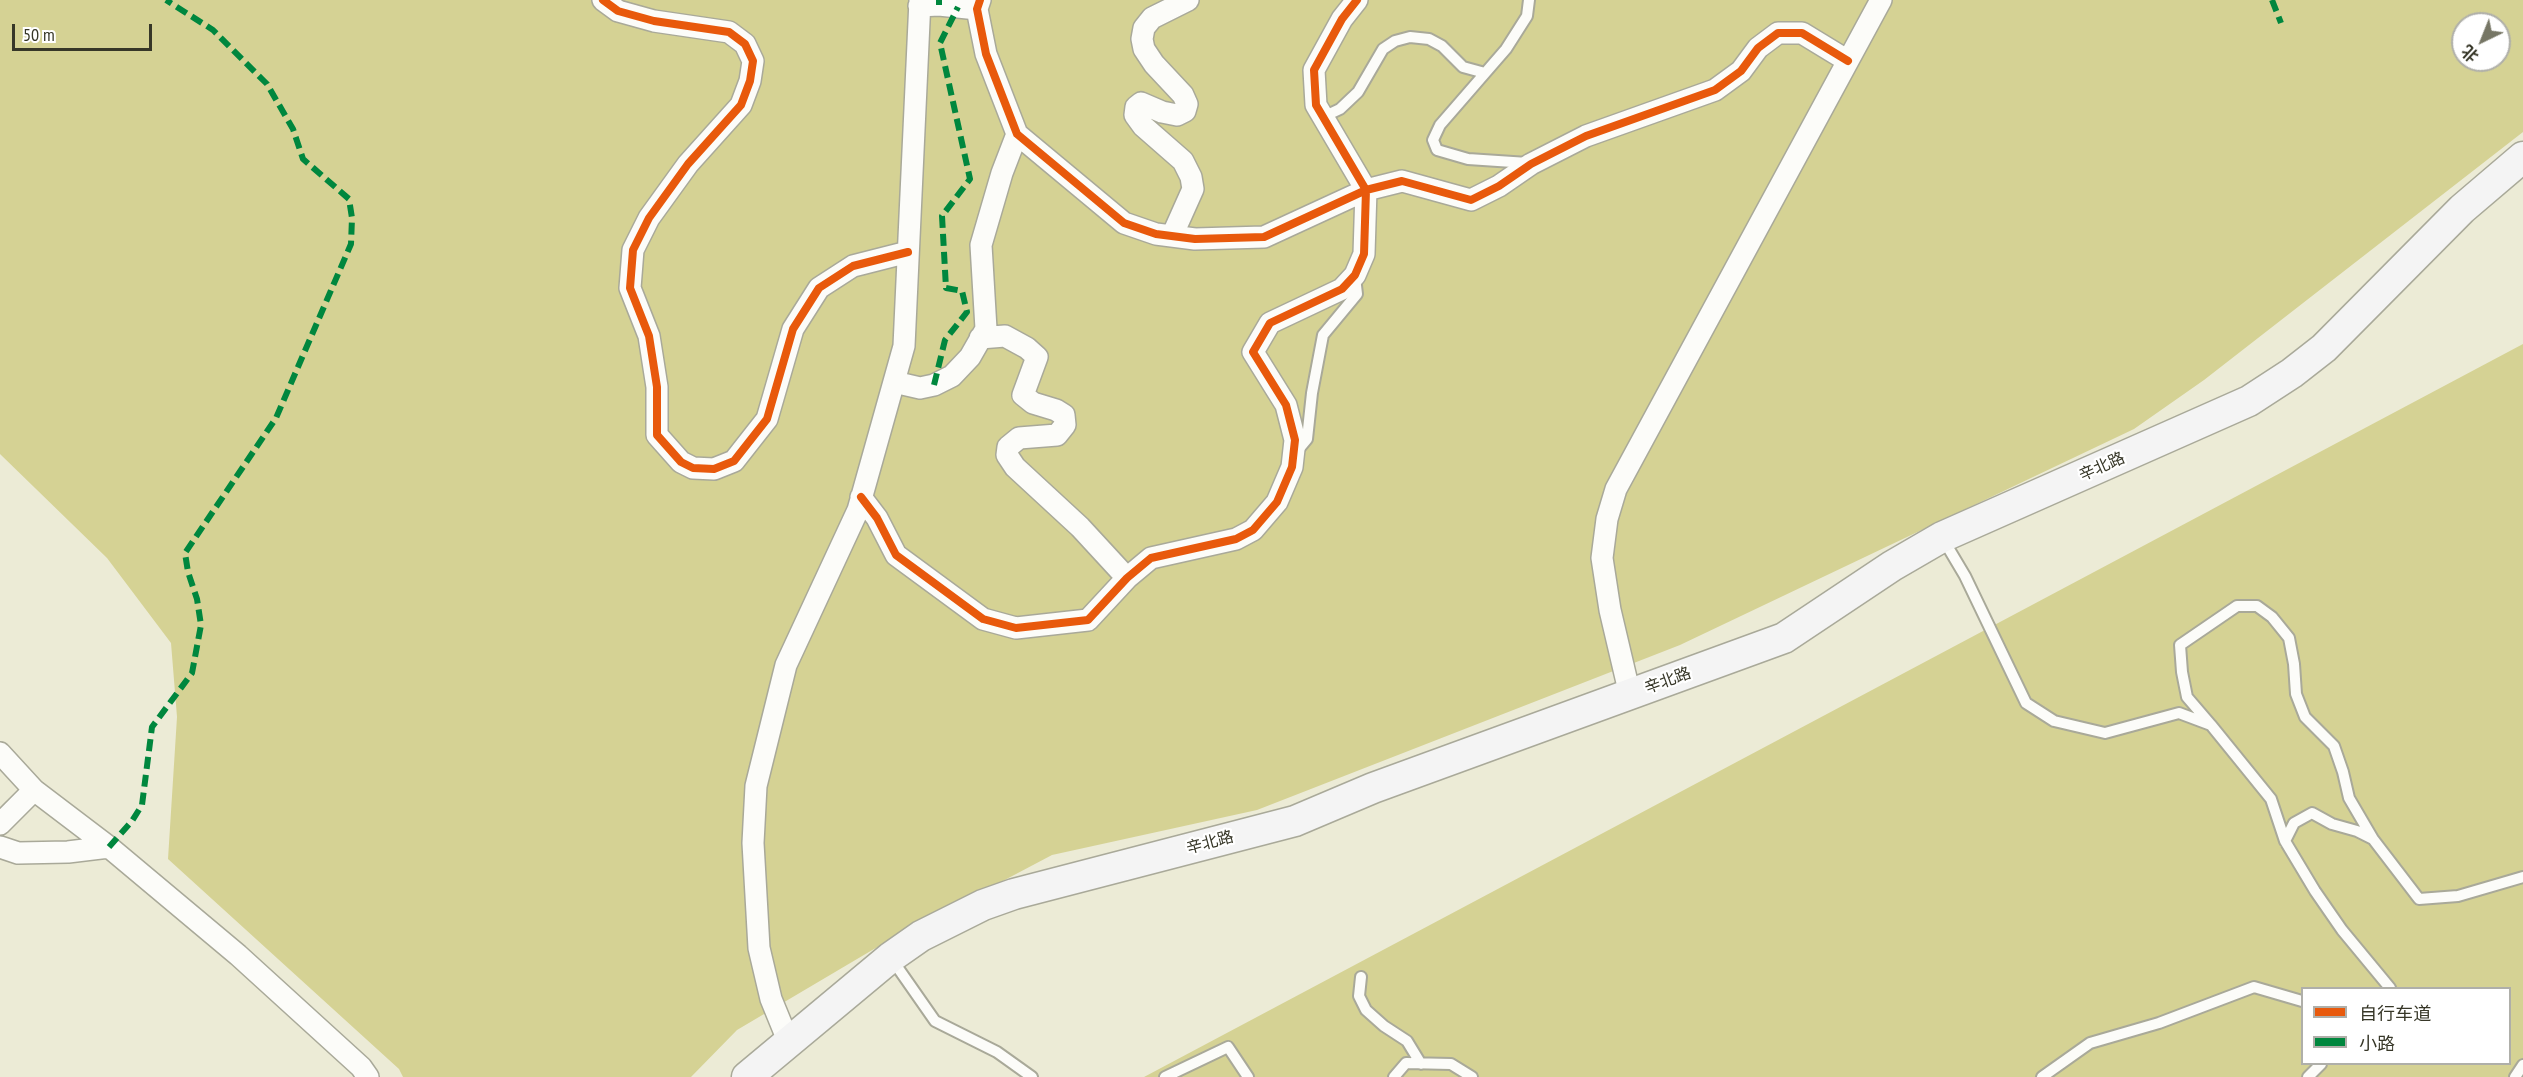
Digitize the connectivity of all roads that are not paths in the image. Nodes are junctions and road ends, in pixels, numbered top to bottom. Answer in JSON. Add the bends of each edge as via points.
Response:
{"nodes":[{"id":1,"x":603,"y":0,"type":"edge"},
{"id":2,"x":1188,"y":0,"type":"edge"},
{"id":3,"x":1357,"y":0,"type":"edge"},
{"id":4,"x":1528,"y":0,"type":"edge"},
{"id":5,"x":1875,"y":2,"type":"edge"},
{"id":6,"x":920,"y":3,"type":"edge"},
{"id":7,"x":979,"y":4,"type":"edge"},
{"id":8,"x":1848,"y":61,"type":"junction"},
{"id":9,"x":1485,"y":73,"type":"junction"},
{"id":10,"x":1323,"y":117,"type":"junction"},
{"id":11,"x":1017,"y":134,"type":"junction"},
{"id":12,"x":2523,"y":157,"type":"edge"},
{"id":13,"x":1531,"y":164,"type":"junction"},
{"id":14,"x":1366,"y":190,"type":"junction"},
{"id":15,"x":1172,"y":236,"type":"junction"},
{"id":16,"x":909,"y":252,"type":"junction"},
{"id":17,"x":1355,"y":275,"type":"junction"},
{"id":18,"x":980,"y":338,"type":"junction"},
{"id":19,"x":894,"y":382,"type":"junction"},
{"id":20,"x":1293,"y":456,"type":"junction"},
{"id":21,"x":861,"y":498,"type":"junction"},
{"id":22,"x":1942,"y":537,"type":"junction"},
{"id":23,"x":1127,"y":578,"type":"junction"},
{"id":24,"x":1630,"y":695,"type":"junction"},
{"id":25,"x":2211,"y":725,"type":"junction"},
{"id":26,"x":0,"y":753,"type":"edge"},
{"id":27,"x":34,"y":790,"type":"junction"},
{"id":28,"x":0,"y":824,"type":"edge"},
{"id":29,"x":2373,"y":839,"type":"junction"},
{"id":30,"x":2285,"y":841,"type":"junction"},
{"id":31,"x":0,"y":847,"type":"edge"},
{"id":32,"x":109,"y":847,"type":"junction"},
{"id":33,"x":2523,"y":877,"type":"edge"},
{"id":34,"x":891,"y":957,"type":"junction"},
{"id":35,"x":1361,"y":977,"type":"dead end"},
{"id":36,"x":2389,"y":987,"type":"edge"},
{"id":37,"x":2301,"y":1001,"type":"edge"},
{"id":38,"x":789,"y":1043,"type":"junction"},
{"id":39,"x":1014,"y":1064,"type":"junction"},
{"id":40,"x":1421,"y":1064,"type":"junction"},
{"id":41,"x":2320,"y":1065,"type":"edge"},
{"id":42,"x":2523,"y":1065,"type":"edge"},
{"id":43,"x":368,"y":1077,"type":"edge"},
{"id":44,"x":747,"y":1077,"type":"edge"},
{"id":45,"x":1022,"y":1077,"type":"edge"},
{"id":46,"x":1032,"y":1077,"type":"edge"},
{"id":47,"x":1165,"y":1077,"type":"edge"},
{"id":48,"x":1248,"y":1077,"type":"edge"},
{"id":49,"x":1394,"y":1077,"type":"edge"},
{"id":50,"x":1472,"y":1077,"type":"edge"},
{"id":51,"x":2042,"y":1077,"type":"edge"},
{"id":52,"x":2308,"y":1077,"type":"edge"},
{"id":53,"x":2515,"y":1077,"type":"edge"}],
"edges":[{"from":1,"to":16,"type":"street","via":[[618,11],[654,21],[729,32],[745,44],[753,60],[741,105],[688,164],[649,218],[633,250],[630,288],[648,336],[657,387],[657,435],[681,462],[693,468],[714,469],[734,460],[767,419],[793,329],[819,288],[853,266]]},
{"from":2,"to":15,"type":"street","via":[[1152,18],[1142,39],[1154,64],[1183,95],[1185,111],[1177,115],[1141,103],[1135,115],[1183,161],[1191,177],[1193,189]]},
{"from":3,"to":10,"type":"street","via":[[1314,70],[1316,105]]},
{"from":4,"to":9,"type":"lane","via":[[1527,16]]},
{"from":5,"to":8,"type":"street"},
{"from":6,"to":7,"type":"street"},
{"from":6,"to":16,"type":"street"},
{"from":7,"to":11,"type":"street","via":[[986,54]]},
{"from":8,"to":13,"type":"street","via":[[1802,33],[1778,33],[1715,90],[1586,136]]},
{"from":8,"to":24,"type":"street","via":[[1616,489],[1602,558]]},
{"from":9,"to":10,"type":"lane","via":[[1464,67],[1429,39],[1410,37],[1395,41],[1383,49],[1358,92],[1340,109]]},
{"from":9,"to":13,"type":"lane","via":[[1440,125],[1432,140],[1437,150],[1468,159]]},
{"from":10,"to":14,"type":"street"},
{"from":11,"to":15,"type":"street","via":[[1124,223]]},
{"from":11,"to":18,"type":"street","via":[[981,245],[986,329]]},
{"from":12,"to":22,"type":"main road","name":"辛北路","via":[[2462,209],[2324,348],[2249,402]]},
{"from":13,"to":14,"type":"street","via":[[1471,200],[1402,181]]},
{"from":14,"to":15,"type":"street","via":[[1264,237]]},
{"from":14,"to":17,"type":"street","via":[[1364,254]]},
{"from":16,"to":19,"type":"street","via":[[904,346]]},
{"from":17,"to":20,"type":"lane","via":[[1357,294],[1323,335],[1307,439]]},
{"from":17,"to":20,"type":"street","via":[[1342,289],[1270,322],[1253,352],[1286,405],[1295,440]]},
{"from":18,"to":19,"type":"street","via":[[970,357],[952,376],[920,388]]},
{"from":18,"to":23,"type":"street","via":[[1005,336],[1037,357],[1023,395],[1033,404],[1064,415],[1065,425],[1057,435],[1019,438],[1008,447],[1007,455]]},
{"from":19,"to":21,"type":"street"},
{"from":20,"to":23,"type":"street","via":[[1277,502],[1253,530],[1236,539],[1151,558]]},
{"from":21,"to":23,"type":"street","via":[[877,518],[896,555],[984,619],[1016,628],[1088,620]]},
{"from":21,"to":38,"type":"street","via":[[786,665],[756,786],[753,843],[759,948],[771,999]]},
{"from":22,"to":24,"type":"main road","name":"辛北路","via":[[1784,638]]},
{"from":22,"to":25,"type":"lane","via":[[2026,703],[2054,722],[2104,733],[2179,713]]},
{"from":24,"to":34,"type":"main road","name":"辛北路","via":[[1373,788],[1295,821],[1004,897],[952,919]]},
{"from":25,"to":29,"type":"lane","via":[[2187,697],[2180,645],[2237,606],[2257,606],[2289,638],[2296,694],[2305,717],[2334,746],[2349,798]]},
{"from":25,"to":30,"type":"lane","via":[[2271,799]]},
{"from":26,"to":27,"type":"street"},
{"from":27,"to":28,"type":"street"},
{"from":27,"to":32,"type":"street"},
{"from":29,"to":30,"type":"lane","via":[[2312,813],[2294,823]]},
{"from":29,"to":33,"type":"lane","via":[[2419,899],[2458,896]]},
{"from":30,"to":36,"type":"lane","via":[[2342,930]]},
{"from":31,"to":32,"type":"street","via":[[18,853]]},
{"from":32,"to":43,"type":"street","via":[[238,955]]},
{"from":34,"to":38,"type":"main road","name":"辛北路"},
{"from":34,"to":39,"type":"lane","via":[[934,1021]]},
{"from":35,"to":40,"type":"lane","via":[[1359,996],[1366,1010],[1407,1041]]},
{"from":37,"to":51,"type":"lane","via":[[2254,987],[2159,1023],[2090,1043]]},
{"from":38,"to":44,"type":"main road","name":"辛北路"},
{"from":39,"to":45,"type":"lane"},
{"from":39,"to":46,"type":"lane"},
{"from":40,"to":49,"type":"lane","via":[[1406,1063]]},
{"from":40,"to":50,"type":"lane","via":[[1451,1064]]},
{"from":41,"to":52,"type":"lane"},
{"from":42,"to":53,"type":"lane"},
{"from":47,"to":48,"type":"lane","via":[[1228,1047]]}]}
